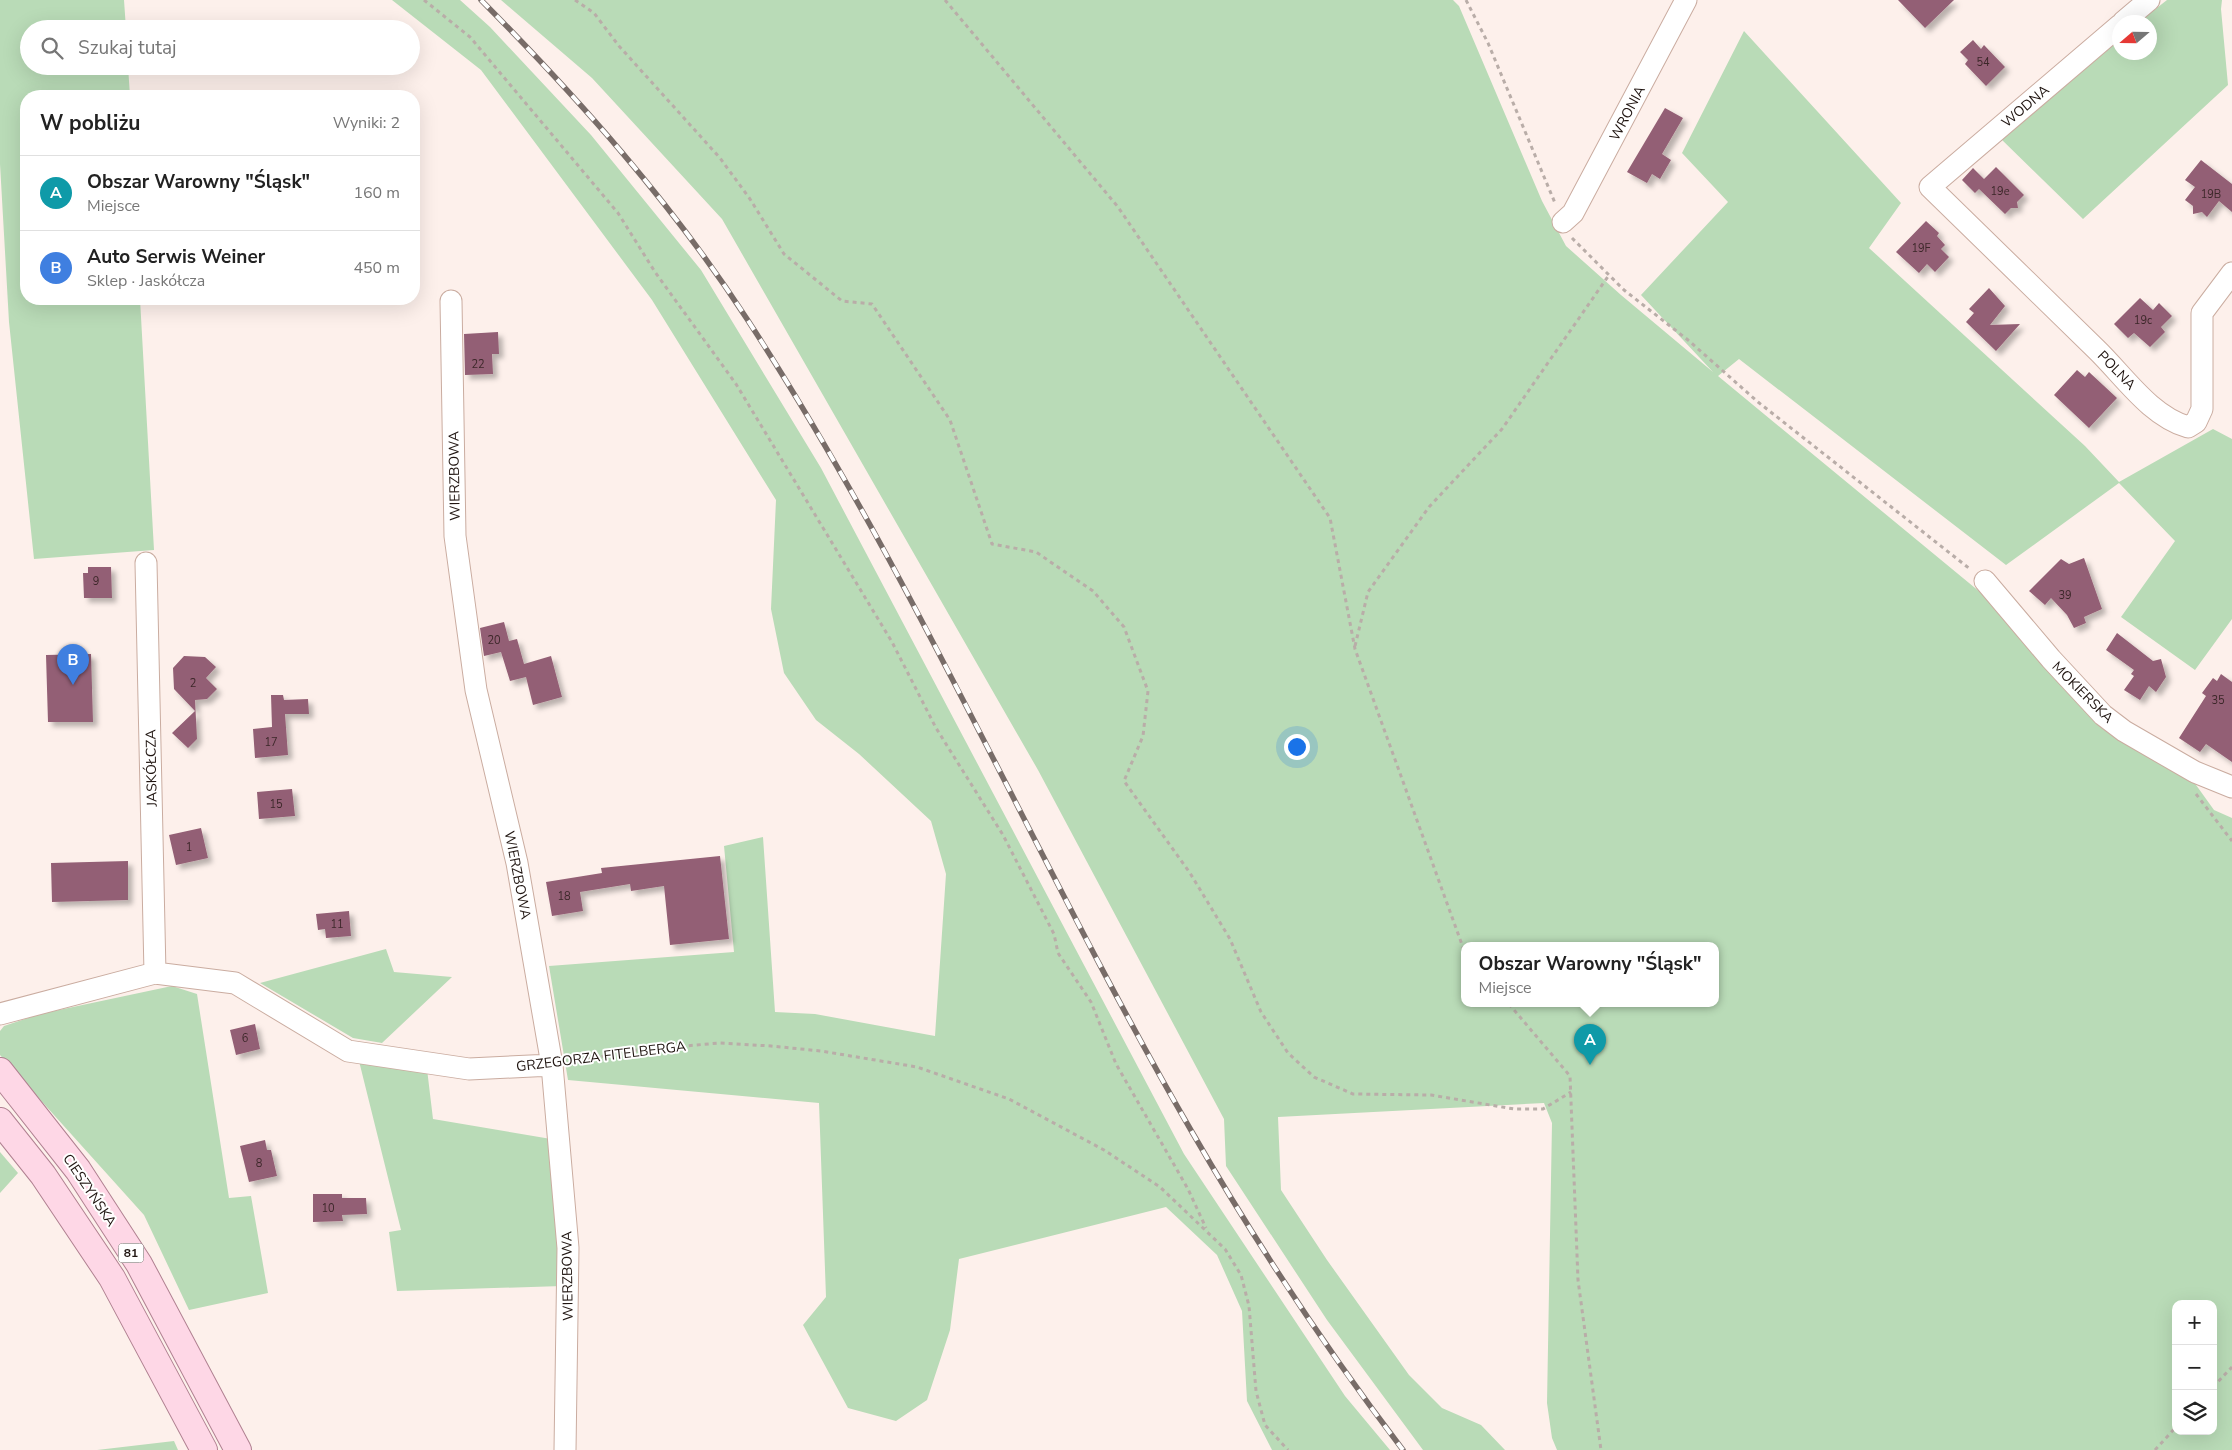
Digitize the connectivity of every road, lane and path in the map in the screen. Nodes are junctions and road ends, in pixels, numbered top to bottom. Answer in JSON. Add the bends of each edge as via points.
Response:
{"nodes":[{"id":1,"x":424,"y":0,"type":"edge"},
{"id":2,"x":575,"y":0,"type":"edge"},
{"id":3,"x":945,"y":0,"type":"edge"},
{"id":4,"x":1466,"y":0,"type":"edge"},
{"id":5,"x":1686,"y":0,"type":"edge"},
{"id":6,"x":2149,"y":0,"type":"edge"},
{"id":7,"x":2131,"y":15,"type":"edge"},
{"id":8,"x":2112,"y":32,"type":"edge"},
{"id":9,"x":1930,"y":187,"type":"joint"},
{"id":10,"x":1563,"y":222,"type":"junction"},
{"id":11,"x":2232,"y":273,"type":"edge"},
{"id":12,"x":1609,"y":275,"type":"junction"},
{"id":13,"x":451,"y":301,"type":"dead end"},
{"id":14,"x":146,"y":563,"type":"dead end"},
{"id":15,"x":1985,"y":581,"type":"joint"},
{"id":16,"x":1355,"y":649,"type":"junction"},
{"id":17,"x":2232,"y":787,"type":"edge"},
{"id":18,"x":2195,"y":792,"type":"dead end"},
{"id":19,"x":2232,"y":841,"type":"edge"},
{"id":20,"x":1461,"y":942,"type":"edge"},
{"id":21,"x":155,"y":973,"type":"junction"},
{"id":22,"x":1511,"y":1007,"type":"edge"},
{"id":23,"x":1,"y":1011,"type":"edge"},
{"id":24,"x":552,"y":1065,"type":"junction"},
{"id":25,"x":0,"y":1071,"type":"edge"},
{"id":26,"x":1571,"y":1092,"type":"junction"},
{"id":27,"x":0,"y":1121,"type":"edge"},
{"id":28,"x":1206,"y":1228,"type":"junction"},
{"id":29,"x":2232,"y":1367,"type":"edge"},
{"id":30,"x":2217,"y":1383,"type":"edge"},
{"id":31,"x":2172,"y":1431,"type":"edge"},
{"id":32,"x":204,"y":1450,"type":"edge"},
{"id":33,"x":238,"y":1450,"type":"edge"},
{"id":34,"x":566,"y":1450,"type":"edge"},
{"id":35,"x":1288,"y":1450,"type":"edge"},
{"id":36,"x":1601,"y":1450,"type":"edge"},
{"id":37,"x":2155,"y":1450,"type":"edge"}],
"edges":[{"from":1,"to":28,"type":"path","via":[[470,36],[618,213],[655,272],[736,384],[892,642],[936,728],[1003,835],[1054,934],[1058,954],[1091,1002],[1116,1064],[1188,1189]]},
{"from":2,"to":26,"type":"path","via":[[594,14],[720,158],[784,254],[842,301],[872,304],[950,420],[992,544],[1036,552],[1093,591],[1124,627],[1148,691],[1143,736],[1124,781],[1190,873],[1230,939],[1261,1012],[1288,1053],[1314,1077],[1353,1094],[1431,1095],[1514,1109],[1543,1109]]},
{"from":3,"to":16,"type":"path","via":[[1118,207],[1330,518]]},
{"from":4,"to":10,"type":"path","via":[[1488,43]]},
{"from":5,"to":10,"type":"street","name":"WRONIA","via":[[1573,213]]},
{"from":6,"to":7,"type":"street"},
{"from":8,"to":9,"type":"street","name":"WODNA"},
{"from":9,"to":11,"type":"street","name":"POLNA","via":[[2148,402],[2174,423],[2188,427],[2196,422],[2202,409],[2202,313]]},
{"from":10,"to":12,"type":"path","via":[[1568,234]]},
{"from":12,"to":15,"type":"path","via":[[1758,402]]},
{"from":12,"to":16,"type":"path","via":[[1502,429],[1430,507],[1368,592]]},
{"from":13,"to":24,"type":"street","name":"WIERZBOWA","via":[[456,546],[476,690],[517,863]]},
{"from":14,"to":21,"type":"street","name":"JASKÓŁCZA"},
{"from":15,"to":17,"type":"street","name":"MOKIERSKA","via":[[2103,715],[2124,731],[2195,772]]},
{"from":16,"to":20,"type":"path"},
{"from":18,"to":19,"type":"path"},
{"from":21,"to":23,"type":"street","name":"GRZEGORZA FITELBERGA"},
{"from":21,"to":24,"type":"street","name":"GRZEGORZA FITELBERGA","via":[[235,983],[348,1051],[469,1069]]},
{"from":22,"to":26,"type":"path","via":[[1570,1076]]},
{"from":24,"to":28,"type":"path","name":"GRZEGORZA FITELBERGA","via":[[637,1050],[720,1044],[821,1051],[917,1067],[1009,1099],[1104,1150],[1160,1187]]},
{"from":24,"to":34,"type":"street","name":"WIERZBOWA","via":[[568,1248]]},
{"from":25,"to":33,"type":"main road","name":"CIESZYŃSKA","number":"81","via":[[78,1170],[138,1264]]},
{"from":26,"to":36,"type":"path","via":[[1578,1280]]},
{"from":27,"to":32,"type":"main road","number":"81","via":[[43,1174],[112,1278]]},
{"from":28,"to":35,"type":"path","name":"GRZEGORZA FITELBERGA","via":[[1225,1249],[1241,1275],[1249,1306],[1256,1391],[1265,1425]]},
{"from":29,"to":30,"type":"path"},
{"from":31,"to":37,"type":"path"}]}
